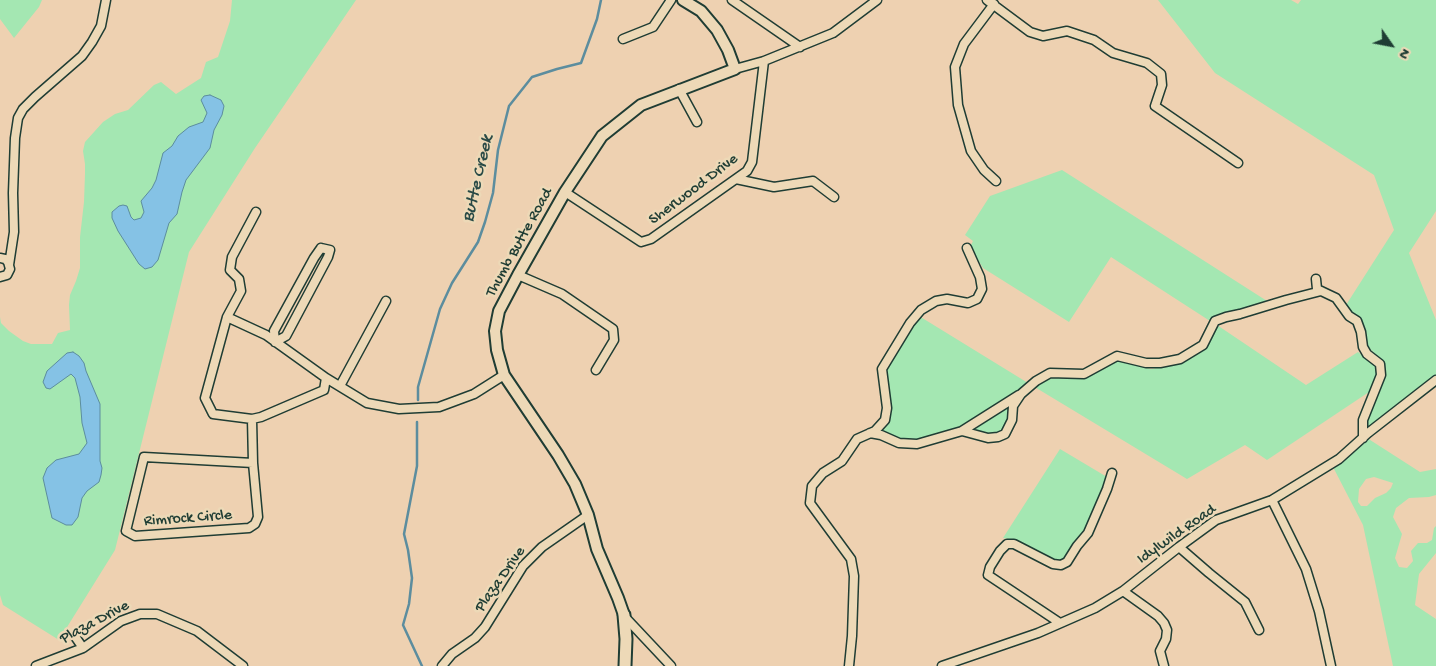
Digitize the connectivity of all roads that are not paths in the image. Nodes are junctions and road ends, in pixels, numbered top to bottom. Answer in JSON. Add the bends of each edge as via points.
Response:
{"nodes":[{"id":1,"x":106,"y":0,"type":"edge"},
{"id":2,"x":671,"y":0,"type":"edge"},
{"id":3,"x":683,"y":0,"type":"edge"},
{"id":4,"x":732,"y":0,"type":"edge"},
{"id":5,"x":748,"y":0,"type":"edge"},
{"id":6,"x":877,"y":0,"type":"edge"},
{"id":7,"x":990,"y":2,"type":"edge"},
{"id":8,"x":744,"y":9,"type":"junction"},
{"id":9,"x":624,"y":39,"type":"dead end"},
{"id":10,"x":800,"y":47,"type":"junction"},
{"id":11,"x":764,"y":61,"type":"junction"},
{"id":12,"x":735,"y":69,"type":"junction"},
{"id":13,"x":680,"y":89,"type":"junction"},
{"id":14,"x":698,"y":122,"type":"dead end"},
{"id":15,"x":1238,"y":163,"type":"dead end"},
{"id":16,"x":736,"y":179,"type":"junction"},
{"id":17,"x":996,"y":181,"type":"dead end"},
{"id":18,"x":565,"y":192,"type":"junction"},
{"id":19,"x":834,"y":197,"type":"dead end"},
{"id":20,"x":256,"y":212,"type":"dead end"},
{"id":21,"x":967,"y":248,"type":"dead end"},
{"id":22,"x":0,"y":258,"type":"edge"},
{"id":23,"x":10,"y":265,"type":"junction"},
{"id":24,"x":518,"y":274,"type":"junction"},
{"id":25,"x":0,"y":277,"type":"edge"},
{"id":26,"x":1316,"y":279,"type":"dead end"},
{"id":27,"x":1321,"y":292,"type":"junction"},
{"id":28,"x":386,"y":301,"type":"dead end"},
{"id":29,"x":227,"y":317,"type":"junction"},
{"id":30,"x":275,"y":342,"type":"junction"},
{"id":31,"x":596,"y":370,"type":"dead end"},
{"id":32,"x":504,"y":375,"type":"junction"},
{"id":33,"x":326,"y":378,"type":"junction"},
{"id":34,"x":1436,"y":380,"type":"edge"},
{"id":35,"x":340,"y":386,"type":"junction"},
{"id":36,"x":1020,"y":394,"type":"junction"},
{"id":37,"x":252,"y":419,"type":"junction"},
{"id":38,"x":962,"y":431,"type":"junction"},
{"id":39,"x":870,"y":433,"type":"junction"},
{"id":40,"x":1363,"y":438,"type":"junction"},
{"id":41,"x":252,"y":463,"type":"junction"},
{"id":42,"x":1112,"y":473,"type":"dead end"},
{"id":43,"x":1272,"y":500,"type":"junction"},
{"id":44,"x":588,"y":515,"type":"junction"},
{"id":45,"x":1179,"y":547,"type":"junction"},
{"id":46,"x":1123,"y":591,"type":"junction"},
{"id":47,"x":624,"y":615,"type":"junction"},
{"id":48,"x":1060,"y":623,"type":"junction"},
{"id":49,"x":1259,"y":630,"type":"dead end"},
{"id":50,"x":74,"y":635,"type":"dead end"},
{"id":51,"x":83,"y":648,"type":"junction"},
{"id":52,"x":36,"y":666,"type":"edge"},
{"id":53,"x":243,"y":666,"type":"edge"},
{"id":54,"x":442,"y":666,"type":"edge"},
{"id":55,"x":625,"y":666,"type":"edge"},
{"id":56,"x":671,"y":666,"type":"edge"},
{"id":57,"x":849,"y":666,"type":"edge"},
{"id":58,"x":942,"y":666,"type":"edge"},
{"id":59,"x":1164,"y":666,"type":"edge"},
{"id":60,"x":1331,"y":666,"type":"edge"}],
"edges":[{"from":1,"to":23,"type":"street","via":[[101,26],[82,56],[35,97],[18,118]]},
{"from":2,"to":9,"type":"street","via":[[653,27]]},
{"from":3,"to":12,"type":"street","via":[[701,11],[717,30]]},
{"from":4,"to":8,"type":"street"},
{"from":5,"to":8,"type":"street"},
{"from":6,"to":10,"type":"street","name":"Thumb Butte Road","via":[[833,33]]},
{"from":7,"to":15,"type":"street","via":[[1030,32],[1043,36],[1067,31],[1094,40],[1113,53],[1147,63],[1161,74],[1162,85],[1156,106]]},
{"from":7,"to":17,"type":"street","via":[[964,44],[955,67],[958,105],[971,151]]},
{"from":8,"to":10,"type":"street"},
{"from":10,"to":11,"type":"street","name":"Thumb Butte Road"},
{"from":11,"to":12,"type":"street","name":"Thumb Butte Road"},
{"from":11,"to":16,"type":"street","name":"Sherwood Drive","via":[[752,162],[747,171]]},
{"from":12,"to":13,"type":"street","name":"Thumb Butte Road"},
{"from":13,"to":14,"type":"street"},
{"from":13,"to":18,"type":"street","name":"Thumb Butte Road","via":[[641,105],[602,136]]},
{"from":16,"to":18,"type":"street","name":"Sherwood Drive","via":[[651,240],[641,242]]},
{"from":16,"to":19,"type":"street","via":[[774,187],[813,181]]},
{"from":18,"to":24,"type":"street","name":"Thumb Butte Road"},
{"from":20,"to":29,"type":"street","via":[[232,257],[230,270],[239,279],[241,291]]},
{"from":21,"to":39,"type":"street","via":[[980,277],[982,289],[977,299],[968,303],[947,299],[936,301],[921,310],[910,323],[882,369],[885,420]]},
{"from":22,"to":23,"type":"street"},
{"from":23,"to":25,"type":"street","via":[[9,272]]},
{"from":24,"to":31,"type":"street","via":[[562,294],[613,329],[614,340]]},
{"from":24,"to":32,"type":"street","name":"Thumb Butte Road","via":[[499,311],[495,331]]},
{"from":26,"to":27,"type":"street","via":[[1317,290]]},
{"from":27,"to":36,"type":"street","via":[[1215,321],[1203,345],[1180,359],[1146,364],[1117,356],[1084,374],[1050,373]]},
{"from":27,"to":40,"type":"street","via":[[1336,298],[1349,316],[1357,321],[1363,347],[1380,364],[1381,376],[1363,420]]},
{"from":28,"to":35,"type":"street"},
{"from":29,"to":30,"type":"street"},
{"from":29,"to":37,"type":"street","via":[[205,398],[213,414]]},
{"from":30,"to":30,"type":"street","via":[[286,336],[330,250],[321,248],[314,258],[274,331]]},
{"from":30,"to":33,"type":"street"},
{"from":32,"to":35,"type":"street","via":[[474,394],[439,407],[399,409],[367,403]]},
{"from":32,"to":44,"type":"street","name":"Thumb Butte Road","via":[[558,455]]},
{"from":33,"to":35,"type":"street"},
{"from":33,"to":37,"type":"street","via":[[324,390]]},
{"from":34,"to":40,"type":"street","name":"Idylwild Road"},
{"from":36,"to":38,"type":"street"},
{"from":36,"to":38,"type":"street","via":[[1005,434],[988,438]]},
{"from":37,"to":41,"type":"street","name":"Rimrock Circle"},
{"from":38,"to":39,"type":"street","via":[[917,444],[900,443]]},
{"from":39,"to":57,"type":"street","via":[[857,439],[842,461],[823,473],[812,486],[810,503],[851,558],[854,576]]},
{"from":40,"to":43,"type":"street","name":"Idylwild Road","via":[[1339,459]]},
{"from":41,"to":41,"type":"street","name":"Rimrock Circle","via":[[258,517],[249,528],[135,536],[126,531],[144,457]]},
{"from":42,"to":48,"type":"street","via":[[1088,533],[1068,562],[1053,564],[1014,544],[1007,544],[990,567],[988,575]]},
{"from":43,"to":45,"type":"street","name":"Idylwild Road","via":[[1216,520]]},
{"from":43,"to":60,"type":"street","via":[[1306,568]]},
{"from":44,"to":47,"type":"street","name":"Thumb Butte Road","via":[[597,550]]},
{"from":44,"to":54,"type":"street","name":"Plaza Drive","via":[[542,547],[523,566],[485,627]]},
{"from":45,"to":46,"type":"street","name":"Idylwild Road"},
{"from":45,"to":49,"type":"street","via":[[1245,602]]},
{"from":46,"to":48,"type":"street","name":"Idylwild Road"},
{"from":46,"to":59,"type":"street","via":[[1164,623],[1166,639],[1160,651]]},
{"from":47,"to":55,"type":"main road"},
{"from":47,"to":56,"type":"street","name":"Thumb Butte Road"},
{"from":48,"to":58,"type":"street","name":"Idylwild Road"},
{"from":50,"to":51,"type":"street"},
{"from":51,"to":52,"type":"street","name":"Plaza Drive"},
{"from":51,"to":53,"type":"street","name":"Plaza Drive","via":[[121,621],[140,614],[157,614],[197,631]]}]}
